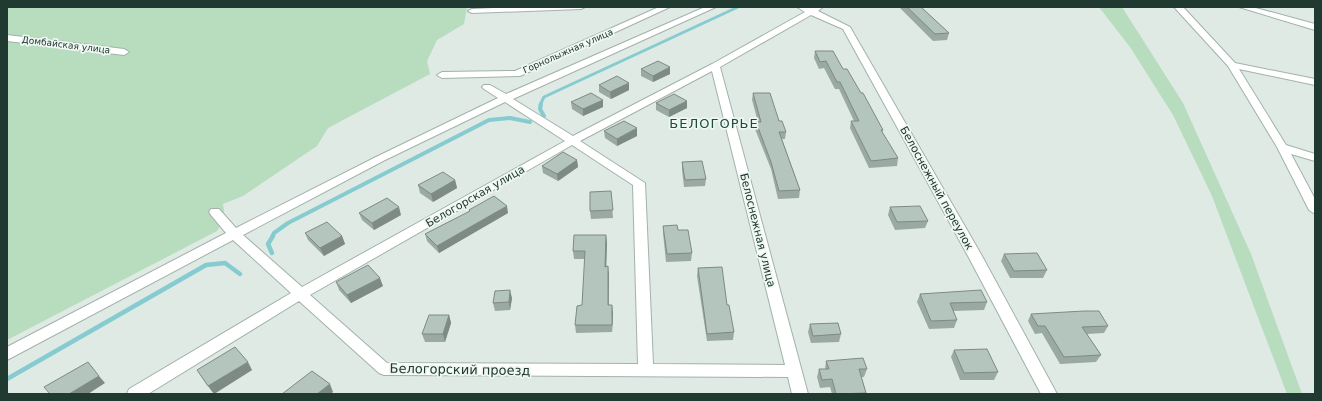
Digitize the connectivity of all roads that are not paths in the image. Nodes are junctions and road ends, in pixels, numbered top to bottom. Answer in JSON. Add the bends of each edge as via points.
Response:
{"nodes":[{"id":1,"x":581,"y":7,"type":"edge"},
{"id":2,"x":666,"y":7,"type":"edge"},
{"id":3,"x":712,"y":7,"type":"edge"},
{"id":4,"x":1178,"y":7,"type":"edge"},
{"id":5,"x":1243,"y":7,"type":"edge"},
{"id":6,"x":810,"y":8,"type":"edge"},
{"id":7,"x":472,"y":12,"type":"dead end"},
{"id":8,"x":1315,"y":27,"type":"edge"},
{"id":9,"x":7,"y":38,"type":"edge"},
{"id":10,"x":124,"y":52,"type":"dead end"},
{"id":11,"x":1232,"y":65,"type":"junction"},
{"id":12,"x":715,"y":66,"type":"junction"},
{"id":13,"x":442,"y":75,"type":"dead end"},
{"id":14,"x":1315,"y":82,"type":"edge"},
{"id":15,"x":487,"y":87,"type":"dead end"},
{"id":16,"x":505,"y":99,"type":"junction"},
{"id":17,"x":572,"y":141,"type":"junction"},
{"id":18,"x":1282,"y":147,"type":"junction"},
{"id":19,"x":1315,"y":158,"type":"edge"},
{"id":20,"x":1315,"y":210,"type":"edge"},
{"id":21,"x":215,"y":212,"type":"dead end"},
{"id":22,"x":234,"y":234,"type":"junction"},
{"id":23,"x":300,"y":294,"type":"junction"},
{"id":24,"x":7,"y":354,"type":"edge"},
{"id":25,"x":646,"y":370,"type":"junction"},
{"id":26,"x":794,"y":371,"type":"junction"},
{"id":27,"x":136,"y":394,"type":"edge"},
{"id":28,"x":800,"y":394,"type":"edge"},
{"id":29,"x":1048,"y":394,"type":"edge"}],
"edges":[{"from":1,"to":7,"type":"street"},
{"from":2,"to":13,"type":"street","name":"Горнолыжная улица","via":[[517,74]]},
{"from":3,"to":16,"type":"street"},
{"from":4,"to":11,"type":"street"},
{"from":5,"to":8,"type":"street"},
{"from":6,"to":12,"type":"street","name":"Белогорская улица"},
{"from":6,"to":29,"type":"street","name":"Белоснежный переулок","via":[[846,27],[968,244]]},
{"from":9,"to":10,"type":"street","name":"Домбайская улица"},
{"from":11,"to":14,"type":"street"},
{"from":11,"to":18,"type":"street"},
{"from":12,"to":17,"type":"street","name":"Белогорская улица"},
{"from":12,"to":26,"type":"street","name":"Белоснежная улица"},
{"from":15,"to":16,"type":"street"},
{"from":16,"to":17,"type":"street"},
{"from":16,"to":22,"type":"street"},
{"from":17,"to":23,"type":"street","name":"Белогорская улица"},
{"from":17,"to":25,"type":"street","via":[[639,183]]},
{"from":18,"to":19,"type":"street"},
{"from":18,"to":20,"type":"street"},
{"from":21,"to":22,"type":"street","name":"Белогорский проезд"},
{"from":22,"to":23,"type":"street","name":"Белогорский проезд"},
{"from":22,"to":24,"type":"street"},
{"from":23,"to":25,"type":"street","name":"Белогорский проезд","via":[[384,369]]},
{"from":23,"to":27,"type":"street","name":"Белогорская улица"},
{"from":25,"to":26,"type":"street","name":"Белогорский проезд"},
{"from":26,"to":28,"type":"street","name":"Белоснежная улица"}]}
